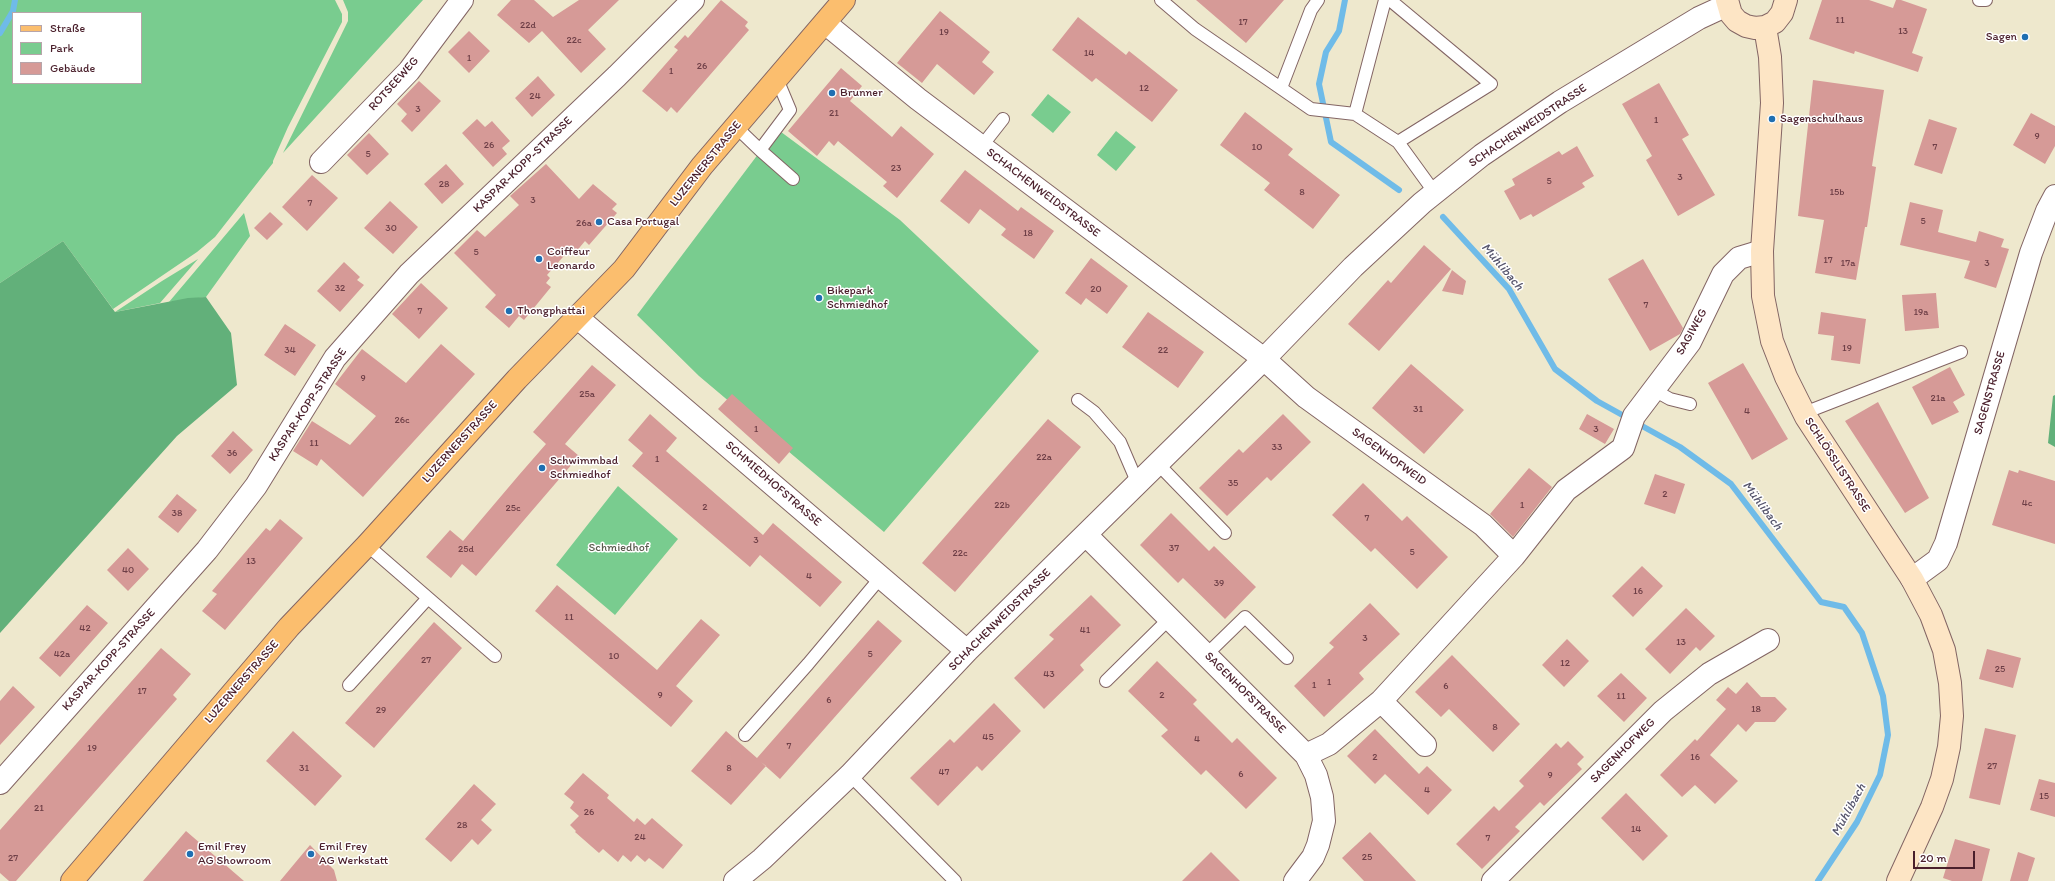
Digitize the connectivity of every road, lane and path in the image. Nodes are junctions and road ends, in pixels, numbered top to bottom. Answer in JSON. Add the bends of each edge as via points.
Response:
{"nodes":[{"id":1,"x":462,"y":0,"type":"edge"},
{"id":2,"x":693,"y":0,"type":"edge"},
{"id":3,"x":844,"y":0,"type":"edge"},
{"id":4,"x":1161,"y":0,"type":"edge"},
{"id":5,"x":1318,"y":0,"type":"edge"},
{"id":6,"x":1385,"y":0,"type":"edge"},
{"id":7,"x":1390,"y":0,"type":"edge"},
{"id":8,"x":1786,"y":0,"type":"edge"},
{"id":9,"x":1979,"y":0,"type":"edge"},
{"id":10,"x":1986,"y":0,"type":"edge"},
{"id":11,"x":1727,"y":2,"type":"edge"},
{"id":12,"x":825,"y":24,"type":"junction"},
{"id":13,"x":1765,"y":26,"type":"junction"},
{"id":14,"x":777,"y":78,"type":"junction"},
{"id":15,"x":1281,"y":88,"type":"junction"},
{"id":16,"x":1356,"y":114,"type":"junction"},
{"id":17,"x":1003,"y":119,"type":"dead end"},
{"id":18,"x":735,"y":126,"type":"junction"},
{"id":19,"x":1398,"y":142,"type":"junction"},
{"id":20,"x":981,"y":147,"type":"junction"},
{"id":21,"x":760,"y":150,"type":"junction"},
{"id":22,"x":321,"y":162,"type":"dead end"},
{"id":23,"x":793,"y":179,"type":"dead end"},
{"id":24,"x":1435,"y":193,"type":"junction"},
{"id":25,"x":2055,"y":196,"type":"edge"},
{"id":26,"x":2050,"y":218,"type":"edge"},
{"id":27,"x":1762,"y":251,"type":"junction"},
{"id":28,"x":578,"y":318,"type":"junction"},
{"id":29,"x":1961,"y":352,"type":"dead end"},
{"id":30,"x":1264,"y":359,"type":"junction"},
{"id":31,"x":1652,"y":389,"type":"junction"},
{"id":32,"x":1078,"y":400,"type":"dead end"},
{"id":33,"x":1690,"y":404,"type":"dead end"},
{"id":34,"x":1804,"y":413,"type":"junction"},
{"id":35,"x":1158,"y":464,"type":"junction"},
{"id":36,"x":1138,"y":484,"type":"junction"},
{"id":37,"x":1224,"y":533,"type":"dead end"},
{"id":38,"x":1086,"y":534,"type":"junction"},
{"id":39,"x":367,"y":545,"type":"junction"},
{"id":40,"x":1514,"y":556,"type":"junction"},
{"id":41,"x":881,"y":577,"type":"junction"},
{"id":42,"x":1912,"y":579,"type":"junction"},
{"id":43,"x":428,"y":598,"type":"junction"},
{"id":44,"x":1170,"y":618,"type":"junction"},
{"id":45,"x":1768,"y":640,"type":"dead end"},
{"id":46,"x":968,"y":651,"type":"junction"},
{"id":47,"x":1206,"y":655,"type":"junction"},
{"id":48,"x":495,"y":656,"type":"dead end"},
{"id":49,"x":1287,"y":658,"type":"dead end"},
{"id":50,"x":1106,"y":681,"type":"dead end"},
{"id":51,"x":349,"y":685,"type":"dead end"},
{"id":52,"x":1381,"y":701,"type":"junction"},
{"id":53,"x":745,"y":735,"type":"dead end"},
{"id":54,"x":1425,"y":745,"type":"dead end"},
{"id":55,"x":1306,"y":756,"type":"junction"},
{"id":56,"x":850,"y":775,"type":"junction"},
{"id":57,"x":0,"y":783,"type":"edge"},
{"id":58,"x":72,"y":881,"type":"edge"},
{"id":59,"x":735,"y":881,"type":"edge"},
{"id":60,"x":955,"y":881,"type":"edge"},
{"id":61,"x":1295,"y":881,"type":"edge"},
{"id":62,"x":1493,"y":881,"type":"edge"},
{"id":63,"x":1898,"y":881,"type":"edge"}],
"edges":[{"from":1,"to":22,"type":"street","name":"ROTSEEWEG","via":[[409,70]]},
{"from":2,"to":57,"type":"street","name":"KASPAR-KOPP-STRASSE","via":[[409,274],[335,358],[256,486],[207,550]]},
{"from":3,"to":12,"type":"main road","name":"LUZERNERSTRASSE"},
{"from":4,"to":15,"type":"lane","via":[[1196,29]]},
{"from":5,"to":15,"type":"lane","via":[[1311,10]]},
{"from":6,"to":16,"type":"lane"},
{"from":7,"to":19,"type":"lane","via":[[1491,84]]},
{"from":8,"to":13,"type":"main road","via":[[1782,13],[1775,22]]},
{"from":9,"to":10,"type":"lane"},
{"from":11,"to":13,"type":"main road","via":[[1734,17],[1746,26]]},
{"from":11,"to":24,"type":"street","name":"SCHACHENWEIDSTRASSE","via":[[1560,102],[1482,154]]},
{"from":12,"to":14,"type":"main road","name":"LUZERNERSTRASSE"},
{"from":12,"to":20,"type":"street","name":"SCHACHENWEIDSTRASSE"},
{"from":13,"to":27,"type":"main road","name":"SCHLÖSSLISTRASSE","via":[[1770,57],[1772,103]]},
{"from":14,"to":18,"type":"main road","name":"LUZERNERSTRASSE"},
{"from":14,"to":21,"type":"lane","via":[[790,110]]},
{"from":15,"to":16,"type":"lane","via":[[1311,109]]},
{"from":16,"to":19,"type":"lane"},
{"from":17,"to":20,"type":"lane"},
{"from":18,"to":21,"type":"lane"},
{"from":18,"to":28,"type":"main road","name":"LUZERNERSTRASSE","via":[[624,269]]},
{"from":19,"to":24,"type":"lane"},
{"from":20,"to":30,"type":"street","name":"SCHACHENWEIDSTRASSE"},
{"from":21,"to":23,"type":"lane"},
{"from":24,"to":30,"type":"street","name":"SCHACHENWEIDSTRASSE","via":[[1353,267]]},
{"from":25,"to":26,"type":"street","name":"SAGENSTRASSE"},
{"from":26,"to":42,"type":"street","name":"SAGENSTRASSE","via":[[2031,253],[1946,543],[1938,560]]},
{"from":27,"to":31,"type":"street","name":"SAGIWEG","via":[[1738,258],[1723,274],[1690,342]]},
{"from":27,"to":34,"type":"main road","name":"SCHLÖSSLISTRASSE","via":[[1763,296],[1772,341],[1786,378]]},
{"from":28,"to":39,"type":"main road","name":"LUZERNERSTRASSE","via":[[487,411]]},
{"from":28,"to":41,"type":"street","name":"SCHMIEDHOFSTRASSE"},
{"from":29,"to":34,"type":"lane"},
{"from":30,"to":35,"type":"street","name":"SCHACHENWEIDSTRASSE"},
{"from":30,"to":40,"type":"street","name":"SAGENHOFWEID","via":[[1306,397],[1483,525]]},
{"from":31,"to":33,"type":"lane","via":[[1670,399]]},
{"from":31,"to":40,"type":"street","name":"SAGIWEG","via":[[1634,416],[1623,448],[1566,490]]},
{"from":32,"to":36,"type":"lane","via":[[1094,412],[1120,442]]},
{"from":34,"to":42,"type":"main road","name":"SCHLÖSSLISTRASSE"},
{"from":35,"to":36,"type":"street","name":"SCHACHENWEIDSTRASSE"},
{"from":35,"to":37,"type":"lane"},
{"from":36,"to":38,"type":"street","name":"SCHACHENWEIDSTRASSE"},
{"from":38,"to":44,"type":"street","name":"SAGENHOFSTRASSE"},
{"from":38,"to":46,"type":"street","name":"SCHACHENWEIDSTRASSE"},
{"from":39,"to":43,"type":"lane"},
{"from":39,"to":58,"type":"main road","name":"LUZERNERSTRASSE","via":[[290,627]]},
{"from":40,"to":52,"type":"street"},
{"from":41,"to":46,"type":"street","name":"SCHMIEDHOFSTRASSE"},
{"from":41,"to":53,"type":"lane"},
{"from":42,"to":63,"type":"main road","name":"SCHLÖSSLISTRASSE","via":[[1931,615],[1944,650],[1952,716],[1942,779]]},
{"from":43,"to":48,"type":"lane"},
{"from":43,"to":51,"type":"lane"},
{"from":44,"to":47,"type":"street","name":"SAGENHOFSTRASSE"},
{"from":44,"to":50,"type":"lane"},
{"from":45,"to":62,"type":"street","name":"SAGENHOFWEG","via":[[1709,674],[1663,711]]},
{"from":46,"to":56,"type":"street","name":"SCHACHENWEIDSTRASSE"},
{"from":47,"to":49,"type":"lane","via":[[1245,617]]},
{"from":47,"to":55,"type":"street","name":"SAGENHOFSTRASSE"},
{"from":52,"to":54,"type":"street"},
{"from":52,"to":55,"type":"street","via":[[1329,744]]},
{"from":55,"to":61,"type":"street","name":"SAGENHOFSTRASSE","via":[[1316,775],[1322,797],[1324,821],[1313,857]]},
{"from":56,"to":59,"type":"street","name":"SCHACHENWEIDSTRASSE","via":[[762,859]]},
{"from":56,"to":60,"type":"lane"}]}
